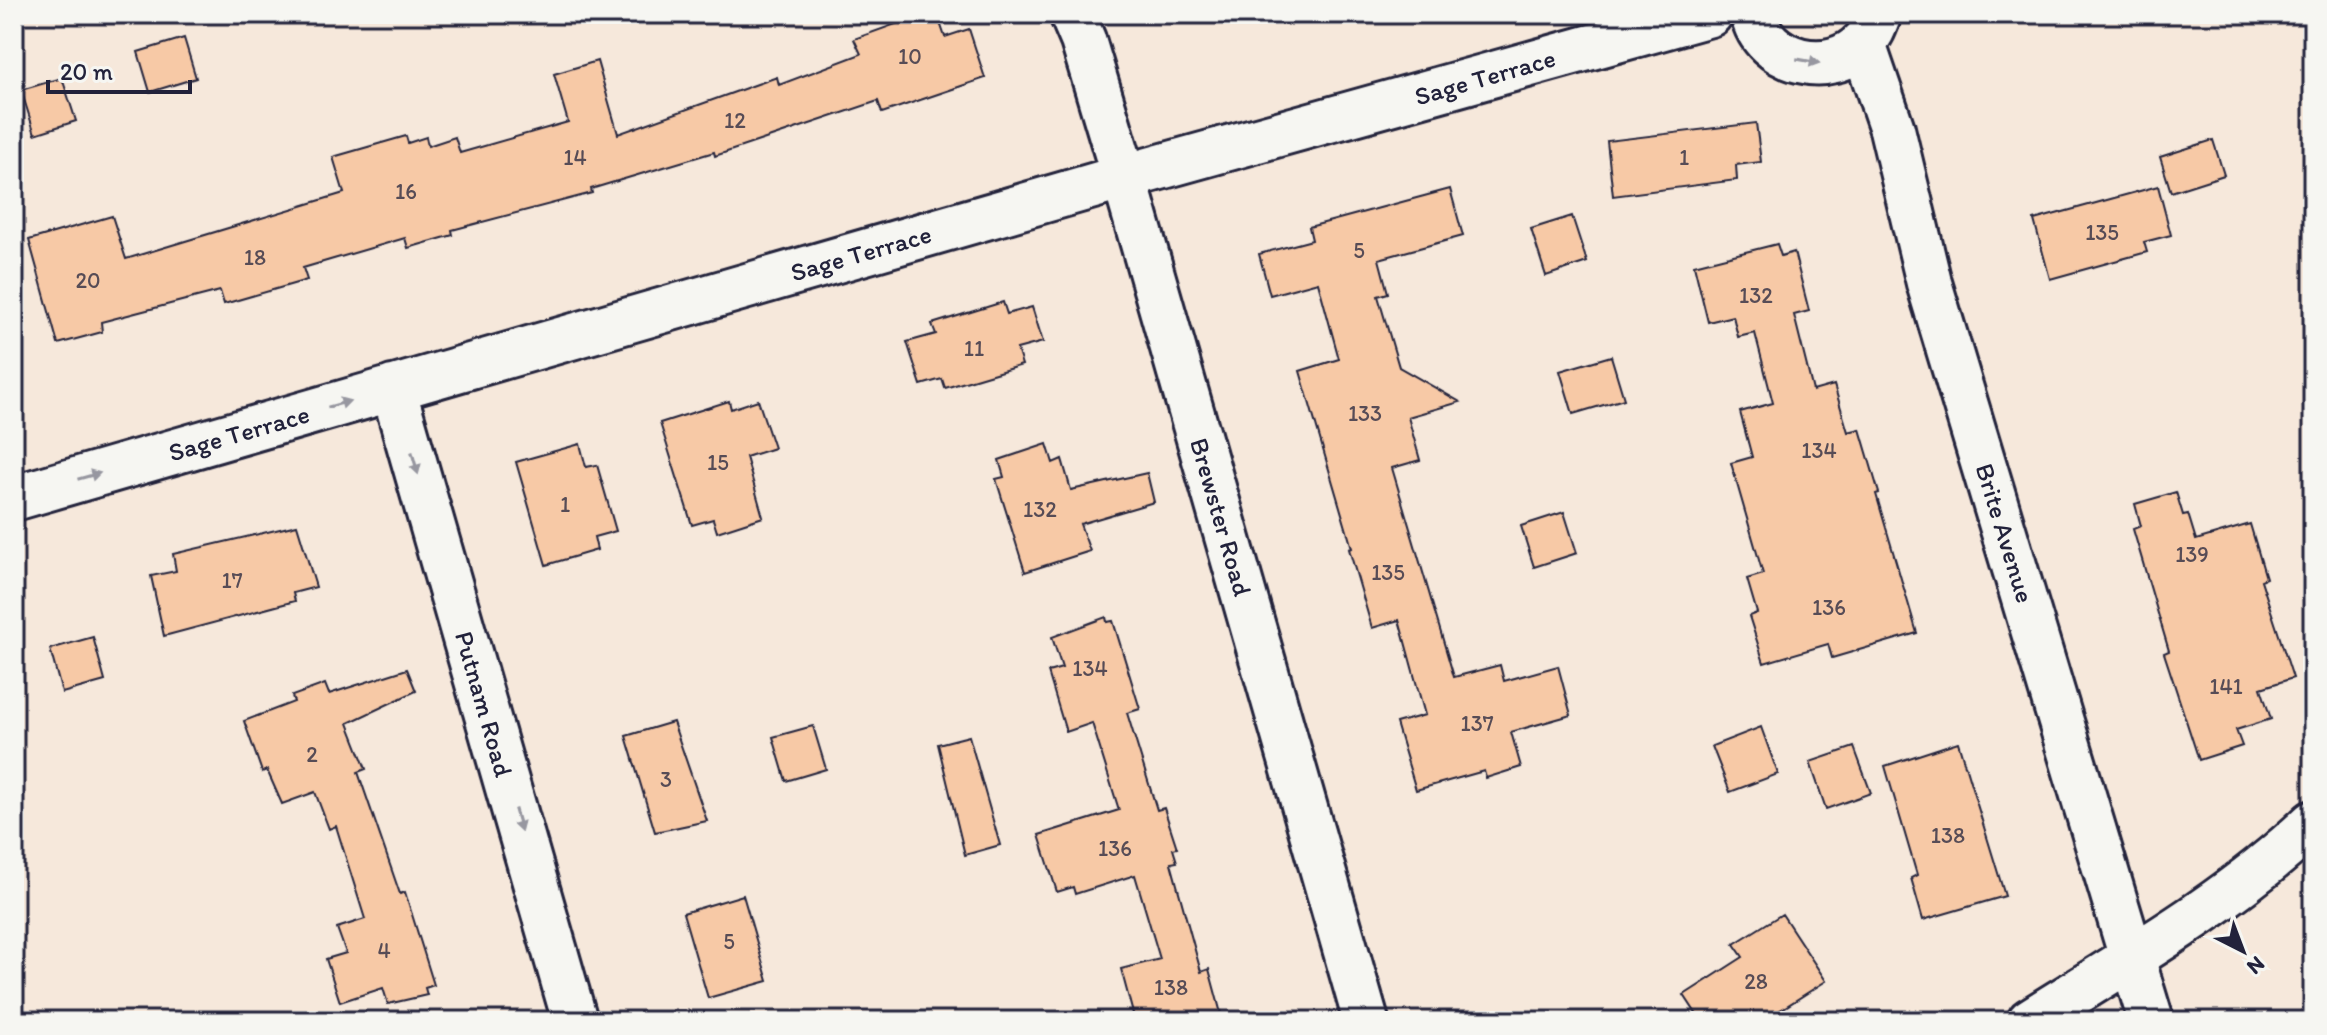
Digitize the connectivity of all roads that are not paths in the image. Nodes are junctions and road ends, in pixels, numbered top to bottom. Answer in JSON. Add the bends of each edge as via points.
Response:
{"nodes":[{"id":1,"x":1072,"y":14,"type":"edge"},
{"id":2,"x":1710,"y":14,"type":"edge"},
{"id":3,"x":1753,"y":14,"type":"edge"},
{"id":4,"x":1871,"y":29,"type":"edge"},
{"id":5,"x":1124,"y":177,"type":"junction"},
{"id":6,"x":393,"y":388,"type":"junction"},
{"id":7,"x":14,"y":498,"type":"edge"},
{"id":8,"x":2313,"y":823,"type":"edge"},
{"id":9,"x":2132,"y":957,"type":"junction"},
{"id":10,"x":575,"y":1021,"type":"edge"},
{"id":11,"x":1366,"y":1021,"type":"edge"},
{"id":12,"x":2030,"y":1021,"type":"edge"},
{"id":13,"x":2151,"y":1021,"type":"edge"}],
"edges":[{"from":1,"to":5,"type":"street","name":"Brewster Road"},
{"from":2,"to":5,"type":"street","name":"Sage Terrace"},
{"from":3,"to":4,"type":"street","name":"Brite Avenue","one_way":true,"via":[[1765,39],[1782,54],[1809,63],[1842,58]]},
{"from":4,"to":9,"type":"street","name":"Brite Avenue","via":[[1929,283]]},
{"from":5,"to":6,"type":"street","name":"Sage Terrace"},
{"from":5,"to":11,"type":"street","name":"Brewster Road"},
{"from":7,"to":6,"type":"street","name":"Sage Terrace","one_way":true},
{"from":6,"to":10,"type":"street","name":"Putnam Road","one_way":true},
{"from":8,"to":9,"type":"street","via":[[2249,877]]},
{"from":9,"to":12,"type":"street"},
{"from":9,"to":13,"type":"street","name":"Brite Avenue"}]}
